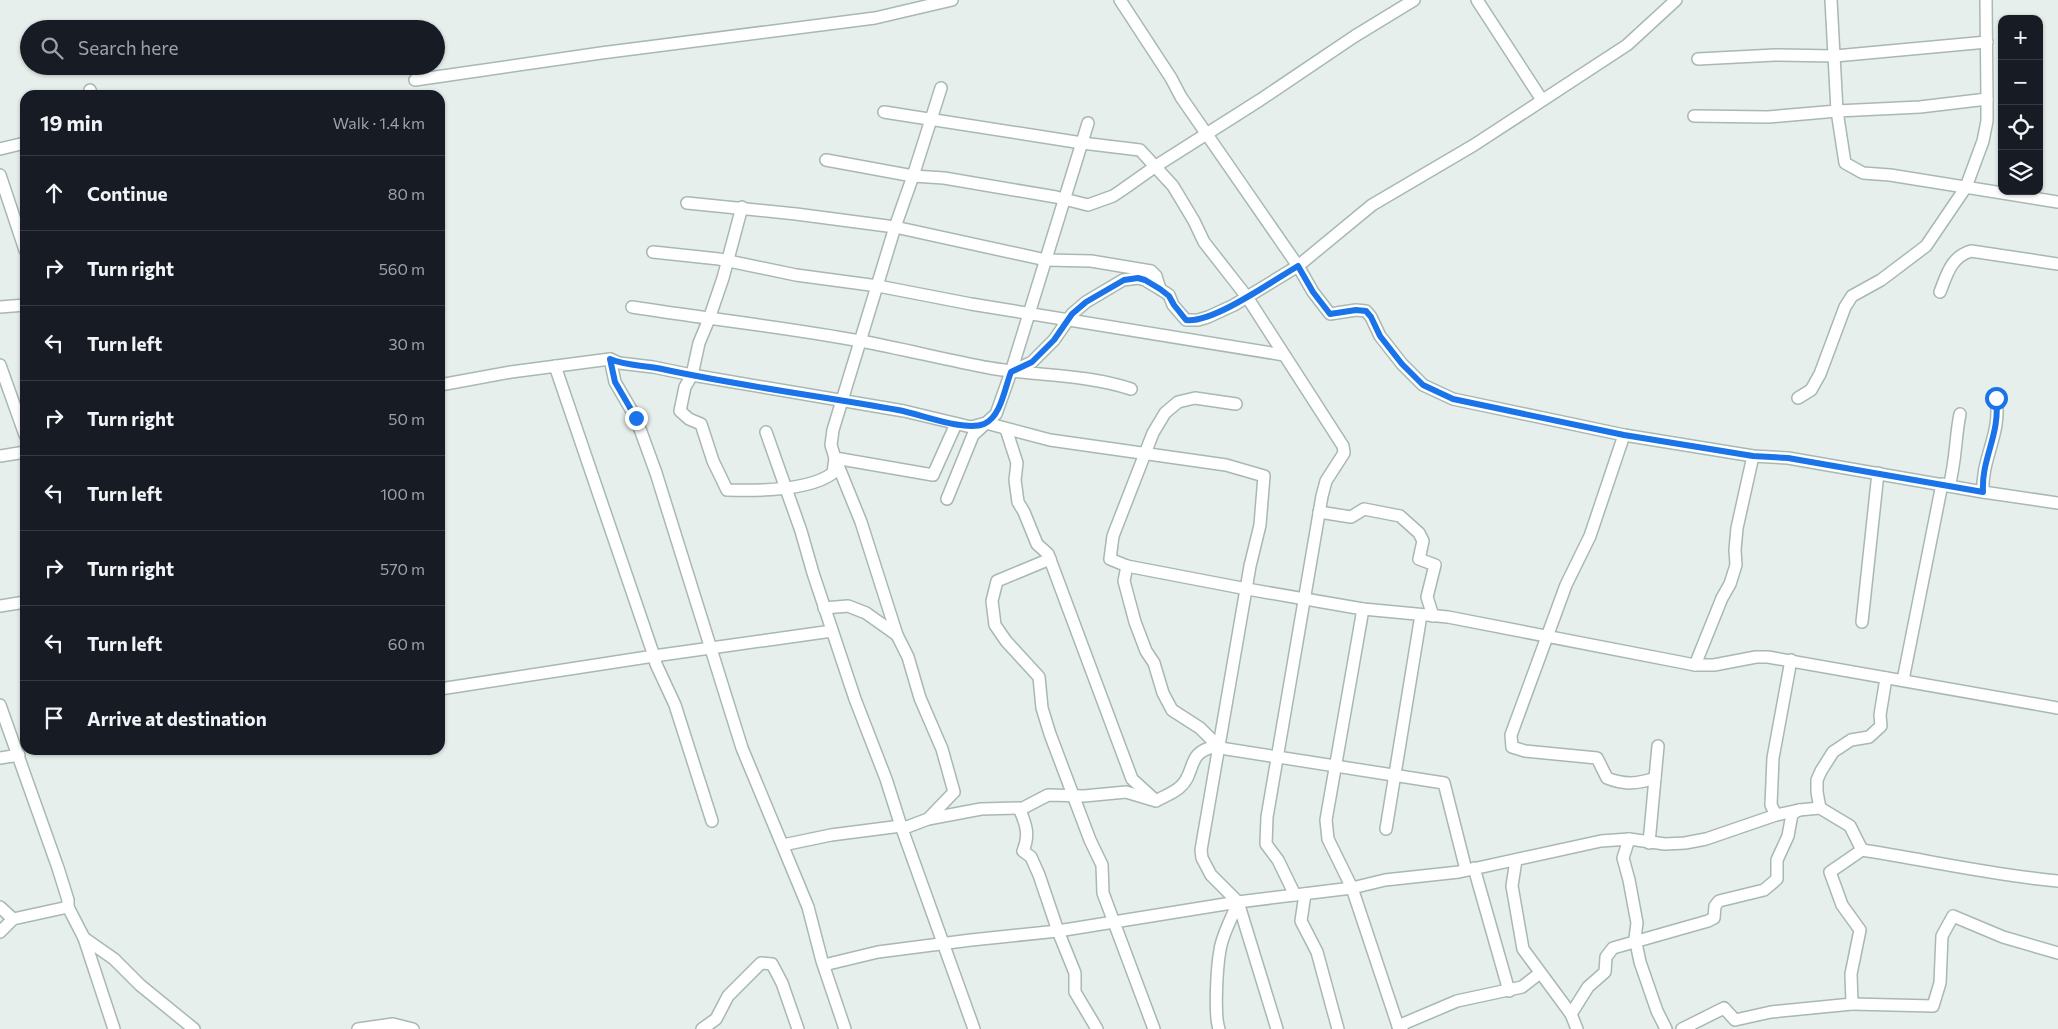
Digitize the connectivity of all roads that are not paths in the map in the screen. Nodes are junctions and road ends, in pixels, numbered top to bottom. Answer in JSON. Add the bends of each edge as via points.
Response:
{"nodes":[{"id":1,"x":952,"y":0,"type":"edge"},
{"id":2,"x":1414,"y":0,"type":"edge"},
{"id":3,"x":1477,"y":0,"type":"edge"},
{"id":4,"x":1676,"y":0,"type":"edge"},
{"id":5,"x":1831,"y":0,"type":"edge"},
{"id":6,"x":1986,"y":0,"type":"edge"},
{"id":7,"x":1125,"y":2,"type":"edge"},
{"id":8,"x":1986,"y":42,"type":"junction"},
{"id":9,"x":1835,"y":56,"type":"junction"},
{"id":10,"x":1698,"y":59,"type":"dead end"},
{"id":11,"x":415,"y":80,"type":"dead end"},
{"id":12,"x":941,"y":88,"type":"dead end"},
{"id":13,"x":1987,"y":99,"type":"junction"},
{"id":14,"x":1542,"y":100,"type":"junction"},
{"id":15,"x":1837,"y":111,"type":"junction"},
{"id":16,"x":884,"y":112,"type":"dead end"},
{"id":17,"x":1694,"y":116,"type":"dead end"},
{"id":18,"x":932,"y":118,"type":"junction"},
{"id":19,"x":1088,"y":123,"type":"dead end"},
{"id":20,"x":1206,"y":134,"type":"junction"},
{"id":21,"x":20,"y":144,"type":"edge"},
{"id":22,"x":1082,"y":144,"type":"junction"},
{"id":23,"x":0,"y":149,"type":"edge"},
{"id":24,"x":826,"y":160,"type":"dead end"},
{"id":25,"x":1156,"y":166,"type":"junction"},
{"id":26,"x":0,"y":175,"type":"edge"},
{"id":27,"x":913,"y":176,"type":"junction"},
{"id":28,"x":1966,"y":187,"type":"junction"},
{"id":29,"x":1065,"y":199,"type":"junction"},
{"id":30,"x":2058,"y":202,"type":"edge"},
{"id":31,"x":687,"y":203,"type":"dead end"},
{"id":32,"x":742,"y":207,"type":"junction"},
{"id":33,"x":894,"y":227,"type":"junction"},
{"id":34,"x":20,"y":235,"type":"edge"},
{"id":35,"x":653,"y":252,"type":"dead end"},
{"id":36,"x":1046,"y":260,"type":"junction"},
{"id":37,"x":727,"y":261,"type":"junction"},
{"id":38,"x":2058,"y":264,"type":"edge"},
{"id":39,"x":1298,"y":266,"type":"junction"},
{"id":40,"x":878,"y":286,"type":"junction"},
{"id":41,"x":1160,"y":289,"type":"junction"},
{"id":42,"x":1940,"y":292,"type":"dead end"},
{"id":43,"x":1247,"y":297,"type":"junction"},
{"id":44,"x":20,"y":305,"type":"edge"},
{"id":45,"x":0,"y":307,"type":"edge"},
{"id":46,"x":632,"y":307,"type":"dead end"},
{"id":47,"x":1030,"y":313,"type":"junction"},
{"id":48,"x":710,"y":319,"type":"junction"},
{"id":49,"x":1068,"y":320,"type":"junction"},
{"id":50,"x":860,"y":341,"type":"junction"},
{"id":51,"x":1284,"y":355,"type":"junction"},
{"id":52,"x":610,"y":359,"type":"junction"},
{"id":53,"x":0,"y":365,"type":"edge"},
{"id":54,"x":555,"y":366,"type":"junction"},
{"id":55,"x":1011,"y":372,"type":"junction"},
{"id":56,"x":692,"y":375,"type":"junction"},
{"id":57,"x":445,"y":384,"type":"edge"},
{"id":58,"x":1132,"y":389,"type":"dead end"},
{"id":59,"x":1798,"y":398,"type":"dead end"},
{"id":60,"x":1996,"y":398,"type":"dead end"},
{"id":61,"x":841,"y":400,"type":"junction"},
{"id":62,"x":1236,"y":404,"type":"dead end"},
{"id":63,"x":1960,"y":414,"type":"dead end"},
{"id":64,"x":20,"y":421,"type":"edge"},
{"id":65,"x":956,"y":424,"type":"junction"},
{"id":66,"x":986,"y":424,"type":"junction"},
{"id":67,"x":1006,"y":429,"type":"junction"},
{"id":68,"x":766,"y":432,"type":"dead end"},
{"id":69,"x":1624,"y":435,"type":"junction"},
{"id":70,"x":20,"y":453,"type":"edge"},
{"id":71,"x":1146,"y":454,"type":"junction"},
{"id":72,"x":0,"y":456,"type":"edge"},
{"id":73,"x":1753,"y":456,"type":"junction"},
{"id":74,"x":835,"y":458,"type":"junction"},
{"id":75,"x":1878,"y":473,"type":"junction"},
{"id":76,"x":1946,"y":485,"type":"junction"},
{"id":77,"x":787,"y":489,"type":"junction"},
{"id":78,"x":1983,"y":492,"type":"junction"},
{"id":79,"x":947,"y":499,"type":"dead end"},
{"id":80,"x":2058,"y":503,"type":"edge"},
{"id":81,"x":1319,"y":512,"type":"junction"},
{"id":82,"x":1050,"y":559,"type":"junction"},
{"id":83,"x":1127,"y":566,"type":"junction"},
{"id":84,"x":1246,"y":589,"type":"junction"},
{"id":85,"x":1304,"y":598,"type":"junction"},
{"id":86,"x":20,"y":603,"type":"edge"},
{"id":87,"x":0,"y":606,"type":"edge"},
{"id":88,"x":824,"y":608,"type":"junction"},
{"id":89,"x":1363,"y":609,"type":"junction"},
{"id":90,"x":1420,"y":615,"type":"junction"},
{"id":91,"x":1434,"y":616,"type":"junction"},
{"id":92,"x":1862,"y":622,"type":"dead end"},
{"id":93,"x":832,"y":631,"type":"junction"},
{"id":94,"x":897,"y":635,"type":"junction"},
{"id":95,"x":1547,"y":636,"type":"junction"},
{"id":96,"x":710,"y":647,"type":"junction"},
{"id":97,"x":654,"y":656,"type":"junction"},
{"id":98,"x":1792,"y":660,"type":"junction"},
{"id":99,"x":1695,"y":665,"type":"junction"},
{"id":100,"x":1886,"y":678,"type":"junction"},
{"id":101,"x":1903,"y":680,"type":"junction"},
{"id":102,"x":445,"y":688,"type":"edge"},
{"id":103,"x":0,"y":704,"type":"edge"},
{"id":104,"x":2058,"y":708,"type":"edge"},
{"id":105,"x":1658,"y":746,"type":"dead end"},
{"id":106,"x":1219,"y":747,"type":"junction"},
{"id":107,"x":19,"y":755,"type":"junction"},
{"id":108,"x":1277,"y":755,"type":"junction"},
{"id":109,"x":0,"y":758,"type":"edge"},
{"id":110,"x":1336,"y":765,"type":"junction"},
{"id":111,"x":1393,"y":775,"type":"junction"},
{"id":112,"x":1655,"y":778,"type":"junction"},
{"id":113,"x":1074,"y":796,"type":"junction"},
{"id":114,"x":1156,"y":801,"type":"junction"},
{"id":115,"x":1020,"y":808,"type":"junction"},
{"id":116,"x":1820,"y":808,"type":"junction"},
{"id":117,"x":1799,"y":810,"type":"junction"},
{"id":118,"x":1776,"y":815,"type":"junction"},
{"id":119,"x":928,"y":819,"type":"junction"},
{"id":120,"x":712,"y":821,"type":"dead end"},
{"id":121,"x":901,"y":826,"type":"junction"},
{"id":122,"x":1386,"y":830,"type":"dead end"},
{"id":123,"x":1629,"y":839,"type":"junction"},
{"id":124,"x":1649,"y":843,"type":"junction"},
{"id":125,"x":784,"y":844,"type":"junction"},
{"id":126,"x":1862,"y":850,"type":"junction"},
{"id":127,"x":1516,"y":860,"type":"junction"},
{"id":128,"x":1470,"y":869,"type":"junction"},
{"id":129,"x":2058,"y":881,"type":"edge"},
{"id":130,"x":1352,"y":888,"type":"junction"},
{"id":131,"x":1300,"y":894,"type":"junction"},
{"id":132,"x":1238,"y":902,"type":"junction"},
{"id":133,"x":68,"y":907,"type":"junction"},
{"id":134,"x":0,"y":908,"type":"edge"},
{"id":135,"x":13,"y":919,"type":"junction"},
{"id":136,"x":1115,"y":924,"type":"junction"},
{"id":137,"x":0,"y":932,"type":"edge"},
{"id":138,"x":1058,"y":932,"type":"junction"},
{"id":139,"x":84,"y":938,"type":"junction"},
{"id":140,"x":1636,"y":941,"type":"junction"},
{"id":141,"x":942,"y":943,"type":"junction"},
{"id":142,"x":2058,"y":953,"type":"edge"},
{"id":143,"x":824,"y":965,"type":"junction"},
{"id":144,"x":1540,"y":973,"type":"junction"},
{"id":145,"x":1509,"y":991,"type":"junction"},
{"id":146,"x":1852,"y":1004,"type":"junction"},
{"id":147,"x":1571,"y":1014,"type":"junction"},
{"id":148,"x":1400,"y":1028,"type":"edge"},
{"id":149,"x":114,"y":1029,"type":"edge"},
{"id":150,"x":194,"y":1029,"type":"edge"},
{"id":151,"x":358,"y":1029,"type":"edge"},
{"id":152,"x":413,"y":1029,"type":"edge"},
{"id":153,"x":702,"y":1029,"type":"edge"},
{"id":154,"x":798,"y":1029,"type":"edge"},
{"id":155,"x":845,"y":1029,"type":"edge"},
{"id":156,"x":974,"y":1029,"type":"edge"},
{"id":157,"x":1097,"y":1029,"type":"edge"},
{"id":158,"x":1154,"y":1029,"type":"edge"},
{"id":159,"x":1220,"y":1029,"type":"edge"},
{"id":160,"x":1277,"y":1029,"type":"edge"},
{"id":161,"x":1338,"y":1029,"type":"edge"},
{"id":162,"x":1577,"y":1029,"type":"edge"},
{"id":163,"x":1666,"y":1029,"type":"edge"},
{"id":164,"x":1682,"y":1029,"type":"edge"}],
"edges":[{"from":1,"to":11,"type":"street","via":[[875,18]]},
{"from":2,"to":20,"type":"street"},
{"from":3,"to":14,"type":"street"},
{"from":4,"to":14,"type":"street","via":[[1627,45]]},
{"from":5,"to":9,"type":"street"},
{"from":6,"to":8,"type":"street"},
{"from":7,"to":20,"type":"street"},
{"from":8,"to":9,"type":"street"},
{"from":8,"to":13,"type":"street"},
{"from":9,"to":10,"type":"street"},
{"from":9,"to":15,"type":"street"},
{"from":12,"to":18,"type":"street"},
{"from":13,"to":15,"type":"street","via":[[1920,107]]},
{"from":13,"to":28,"type":"street","via":[[1983,141]]},
{"from":14,"to":39,"type":"street","via":[[1474,145],[1372,205]]},
{"from":15,"to":17,"type":"street","via":[[1768,117]]},
{"from":15,"to":28,"type":"street","via":[[1845,163],[1860,172]]},
{"from":16,"to":18,"type":"street"},
{"from":18,"to":22,"type":"street"},
{"from":18,"to":27,"type":"street"},
{"from":19,"to":22,"type":"street"},
{"from":20,"to":25,"type":"street"},
{"from":20,"to":39,"type":"street"},
{"from":21,"to":23,"type":"street"},
{"from":22,"to":25,"type":"street","via":[[1140,150]]},
{"from":22,"to":29,"type":"street"},
{"from":24,"to":27,"type":"street"},
{"from":25,"to":29,"type":"street","via":[[1114,196],[1088,205]]},
{"from":25,"to":43,"type":"street","via":[[1173,186],[1204,242]]},
{"from":26,"to":34,"type":"street"},
{"from":27,"to":29,"type":"street","via":[[944,178]]},
{"from":27,"to":33,"type":"street"},
{"from":28,"to":30,"type":"street"},
{"from":28,"to":59,"type":"street","via":[[1926,246],[1881,280],[1852,296],[1820,374],[1811,390]]},
{"from":29,"to":36,"type":"street"},
{"from":31,"to":32,"type":"street"},
{"from":32,"to":33,"type":"street"},
{"from":32,"to":37,"type":"street"},
{"from":33,"to":36,"type":"street"},
{"from":33,"to":40,"type":"street"},
{"from":35,"to":37,"type":"street"},
{"from":36,"to":41,"type":"street","via":[[1091,262],[1151,271]]},
{"from":36,"to":47,"type":"street"},
{"from":37,"to":40,"type":"street","via":[[796,275]]},
{"from":37,"to":48,"type":"street"},
{"from":38,"to":42,"type":"street","via":[[1971,251],[1962,254],[1950,266]]},
{"from":39,"to":43,"type":"street"},
{"from":39,"to":69,"type":"street","via":[[1330,314],[1366,311],[1390,350],[1423,385],[1432,390],[1453,399]]},
{"from":40,"to":47,"type":"street"},
{"from":40,"to":50,"type":"street"},
{"from":41,"to":43,"type":"street","via":[[1186,320],[1192,321],[1208,317]]},
{"from":41,"to":49,"type":"street","via":[[1138,278],[1124,280],[1086,302]]},
{"from":43,"to":51,"type":"street"},
{"from":44,"to":45,"type":"street"},
{"from":46,"to":48,"type":"street"},
{"from":47,"to":49,"type":"street"},
{"from":47,"to":55,"type":"street"},
{"from":48,"to":50,"type":"street"},
{"from":48,"to":56,"type":"street","via":[[699,343]]},
{"from":49,"to":51,"type":"street"},
{"from":49,"to":55,"type":"street","via":[[1032,362]]},
{"from":50,"to":55,"type":"street"},
{"from":50,"to":61,"type":"street"},
{"from":51,"to":81,"type":"street","via":[[1343,446],[1344,453],[1326,481]]},
{"from":52,"to":54,"type":"street"},
{"from":52,"to":56,"type":"street"},
{"from":52,"to":96,"type":"street","via":[[615,382],[636,418],[656,473]]},
{"from":53,"to":64,"type":"street"},
{"from":54,"to":57,"type":"street"},
{"from":54,"to":97,"type":"street"},
{"from":55,"to":58,"type":"street","via":[[1082,377]]},
{"from":55,"to":66,"type":"street","via":[[996,414]]},
{"from":56,"to":61,"type":"street"},
{"from":56,"to":77,"type":"street","via":[[685,387],[680,411],[701,424],[713,462],[727,490]]},
{"from":60,"to":78,"type":"street","via":[[1996,432],[1982,480]]},
{"from":61,"to":65,"type":"street"},
{"from":61,"to":74,"type":"street","via":[[832,430],[831,445]]},
{"from":62,"to":71,"type":"street","via":[[1195,398],[1178,402],[1165,413]]},
{"from":63,"to":76,"type":"street","via":[[1954,465]]},
{"from":65,"to":66,"type":"street","via":[[971,428]]},
{"from":65,"to":74,"type":"street","via":[[933,475]]},
{"from":66,"to":67,"type":"street"},
{"from":66,"to":79,"type":"street","via":[[973,435]]},
{"from":67,"to":71,"type":"street","via":[[1050,440]]},
{"from":67,"to":82,"type":"street","via":[[1017,463],[1018,502],[1036,544]]},
{"from":68,"to":77,"type":"street"},
{"from":69,"to":73,"type":"street"},
{"from":69,"to":95,"type":"street","via":[[1590,536],[1566,585]]},
{"from":70,"to":72,"type":"street"},
{"from":71,"to":83,"type":"street","via":[[1113,536],[1110,559]]},
{"from":71,"to":84,"type":"street","via":[[1226,465],[1264,476],[1260,525]]},
{"from":73,"to":75,"type":"street","via":[[1788,458]]},
{"from":73,"to":99,"type":"street","via":[[1737,528],[1736,565]]},
{"from":74,"to":77,"type":"street","via":[[833,473],[827,477]]},
{"from":74,"to":94,"type":"street","via":[[861,522]]},
{"from":75,"to":76,"type":"street"},
{"from":75,"to":92,"type":"street"},
{"from":76,"to":78,"type":"street"},
{"from":76,"to":101,"type":"street"},
{"from":77,"to":88,"type":"street"},
{"from":78,"to":80,"type":"street"},
{"from":81,"to":85,"type":"street"},
{"from":81,"to":91,"type":"street","via":[[1351,517],[1364,510],[1400,516],[1420,533],[1423,541],[1419,559],[1435,565],[1427,597]]},
{"from":82,"to":113,"type":"street","via":[[997,581],[992,600],[994,625],[1039,677],[1042,708]]},
{"from":82,"to":114,"type":"street","via":[[1132,779]]},
{"from":83,"to":84,"type":"street"},
{"from":83,"to":106,"type":"street","via":[[1124,581],[1135,622],[1154,663],[1163,694],[1172,710],[1200,728]]},
{"from":84,"to":85,"type":"street"},
{"from":84,"to":106,"type":"street"},
{"from":85,"to":89,"type":"street"},
{"from":85,"to":108,"type":"street"},
{"from":86,"to":87,"type":"street"},
{"from":88,"to":93,"type":"street"},
{"from":88,"to":94,"type":"street","via":[[848,606],[866,613]]},
{"from":89,"to":90,"type":"street"},
{"from":89,"to":110,"type":"street"},
{"from":90,"to":91,"type":"street"},
{"from":90,"to":111,"type":"street"},
{"from":91,"to":95,"type":"street"},
{"from":93,"to":96,"type":"street"},
{"from":93,"to":121,"type":"street"},
{"from":94,"to":119,"type":"street","via":[[942,749],[954,792]]},
{"from":95,"to":99,"type":"street"},
{"from":95,"to":112,"type":"street","via":[[1511,735],[1512,746],[1525,751],[1597,758],[1607,778],[1620,783]]},
{"from":96,"to":97,"type":"street"},
{"from":96,"to":125,"type":"street","via":[[742,748]]},
{"from":97,"to":102,"type":"street"},
{"from":97,"to":120,"type":"street","via":[[675,705]]},
{"from":98,"to":99,"type":"street","via":[[1756,657]]},
{"from":98,"to":100,"type":"street"},
{"from":98,"to":118,"type":"street","via":[[1774,758],[1771,805]]},
{"from":100,"to":101,"type":"street"},
{"from":100,"to":116,"type":"street","via":[[1881,726],[1869,737],[1851,740],[1833,752],[1817,780]]},
{"from":101,"to":104,"type":"street"},
{"from":103,"to":107,"type":"street"},
{"from":105,"to":112,"type":"street"},
{"from":106,"to":108,"type":"street"},
{"from":106,"to":114,"type":"street","via":[[1199,752],[1182,786]]},
{"from":106,"to":132,"type":"street","via":[[1201,850],[1211,875]]},
{"from":107,"to":109,"type":"street"},
{"from":107,"to":133,"type":"street"},
{"from":108,"to":110,"type":"street"},
{"from":108,"to":131,"type":"street","via":[[1265,839]]},
{"from":110,"to":111,"type":"street"},
{"from":110,"to":130,"type":"street","via":[[1326,830]]},
{"from":111,"to":122,"type":"street"},
{"from":111,"to":128,"type":"street","via":[[1444,783]]},
{"from":112,"to":124,"type":"street"},
{"from":113,"to":114,"type":"street","via":[[1126,792]]},
{"from":113,"to":115,"type":"street","via":[[1048,795]]},
{"from":113,"to":136,"type":"street","via":[[1102,865],[1104,893]]},
{"from":115,"to":119,"type":"street","via":[[981,809]]},
{"from":115,"to":138,"type":"street","via":[[1028,831],[1023,851],[1035,866]]},
{"from":116,"to":117,"type":"street"},
{"from":116,"to":126,"type":"street","via":[[1850,826]]},
{"from":117,"to":118,"type":"street"},
{"from":117,"to":140,"type":"street","via":[[1792,814],[1788,836],[1777,860],[1777,879],[1769,886],[1756,893],[1719,901],[1714,918],[1708,921]]},
{"from":118,"to":124,"type":"street","via":[[1706,839],[1685,843]]},
{"from":119,"to":121,"type":"street"},
{"from":121,"to":125,"type":"street","via":[[832,834]]},
{"from":121,"to":141,"type":"street"},
{"from":123,"to":124,"type":"street"},
{"from":123,"to":127,"type":"street","via":[[1601,841]]},
{"from":123,"to":140,"type":"street","via":[[1623,858],[1637,923]]},
{"from":125,"to":143,"type":"street","via":[[808,907]]},
{"from":126,"to":129,"type":"street"},
{"from":126,"to":146,"type":"street","via":[[1830,872],[1842,905],[1860,930],[1852,974]]},
{"from":127,"to":128,"type":"street"},
{"from":127,"to":144,"type":"street","via":[[1512,886],[1521,943],[1524,953]]},
{"from":128,"to":130,"type":"street","via":[[1384,880]]},
{"from":128,"to":145,"type":"street"},
{"from":130,"to":131,"type":"street"},
{"from":130,"to":148,"type":"street"},
{"from":131,"to":132,"type":"street"},
{"from":131,"to":161,"type":"street","via":[[1301,921],[1317,952]]},
{"from":132,"to":136,"type":"street"},
{"from":132,"to":159,"type":"street","via":[[1220,950],[1217,1004]]},
{"from":132,"to":160,"type":"street"},
{"from":133,"to":135,"type":"street"},
{"from":133,"to":139,"type":"street"},
{"from":134,"to":135,"type":"street"},
{"from":135,"to":137,"type":"street"},
{"from":136,"to":138,"type":"street"},
{"from":136,"to":158,"type":"street"},
{"from":138,"to":141,"type":"street"},
{"from":138,"to":157,"type":"street","via":[[1074,973],[1075,992]]},
{"from":139,"to":149,"type":"street"},
{"from":139,"to":150,"type":"street","via":[[114,959]]},
{"from":140,"to":147,"type":"street","via":[[1609,951],[1606,970],[1588,987]]},
{"from":140,"to":163,"type":"street","via":[[1640,962]]},
{"from":141,"to":143,"type":"street","via":[[878,952]]},
{"from":141,"to":156,"type":"street"},
{"from":142,"to":146,"type":"street","via":[[2003,937],[1953,916],[1942,936],[1940,983],[1933,1006]]},
{"from":143,"to":155,"type":"street"},
{"from":144,"to":145,"type":"street","via":[[1522,987]]},
{"from":144,"to":147,"type":"street"},
{"from":145,"to":148,"type":"street","via":[[1458,1000]]},
{"from":146,"to":164,"type":"street","via":[[1771,1012],[1735,1020],[1724,1008]]},
{"from":147,"to":162,"type":"street"},
{"from":151,"to":152,"type":"street","via":[[393,1024]]},
{"from":153,"to":154,"type":"street","via":[[716,1019],[728,996],[761,963],[772,964]]}]}
